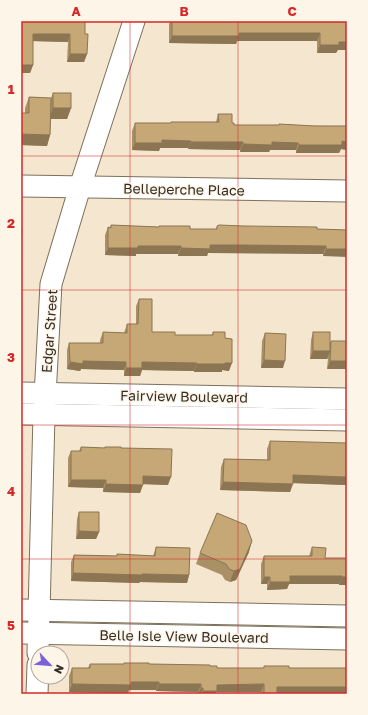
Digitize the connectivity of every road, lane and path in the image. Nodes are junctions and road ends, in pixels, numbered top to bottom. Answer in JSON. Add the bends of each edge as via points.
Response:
{"nodes":[{"id":1,"x":134,"y":21,"type":"edge"},
{"id":2,"x":21,"y":186,"type":"edge"},
{"id":3,"x":80,"y":187,"type":"junction"},
{"id":4,"x":347,"y":191,"type":"edge"},
{"id":5,"x":21,"y":393,"type":"edge"},
{"id":6,"x":44,"y":393,"type":"junction"},
{"id":7,"x":347,"y":399,"type":"edge"},
{"id":8,"x":21,"y":414,"type":"edge"},
{"id":9,"x":44,"y":415,"type":"junction"},
{"id":10,"x":347,"y":420,"type":"edge"},
{"id":11,"x":31,"y":610,"type":"edge"},
{"id":12,"x":347,"y":616,"type":"edge"},
{"id":13,"x":347,"y":639,"type":"edge"},
{"id":14,"x":33,"y":640,"type":"edge"}],
"edges":[{"from":1,"to":3,"type":"street","name":"Edgar Street"},
{"from":2,"to":3,"type":"street","name":"Belleperche Place"},
{"from":3,"to":4,"type":"street","name":"Belleperche Place"},
{"from":3,"to":6,"type":"street","name":"Edgar Street","via":[[52,284]]},
{"from":5,"to":6,"type":"street","name":"Fairview Boulevard"},
{"from":6,"to":7,"type":"street","name":"Fairview Boulevard"},
{"from":6,"to":9,"type":"street","name":"Edgar Street"},
{"from":8,"to":9,"type":"street","name":"Fairview Boulevard"},
{"from":9,"to":10,"type":"street","name":"Fairview Boulevard"},
{"from":9,"to":11,"type":"street","name":"Edgar Street"},
{"from":11,"to":12,"type":"street","name":"Belle Isle View Boulevard"},
{"from":11,"to":14,"type":"street","name":"Edgar Street"},
{"from":13,"to":14,"type":"street","name":"Belle Isle View Boulevard"}]}
